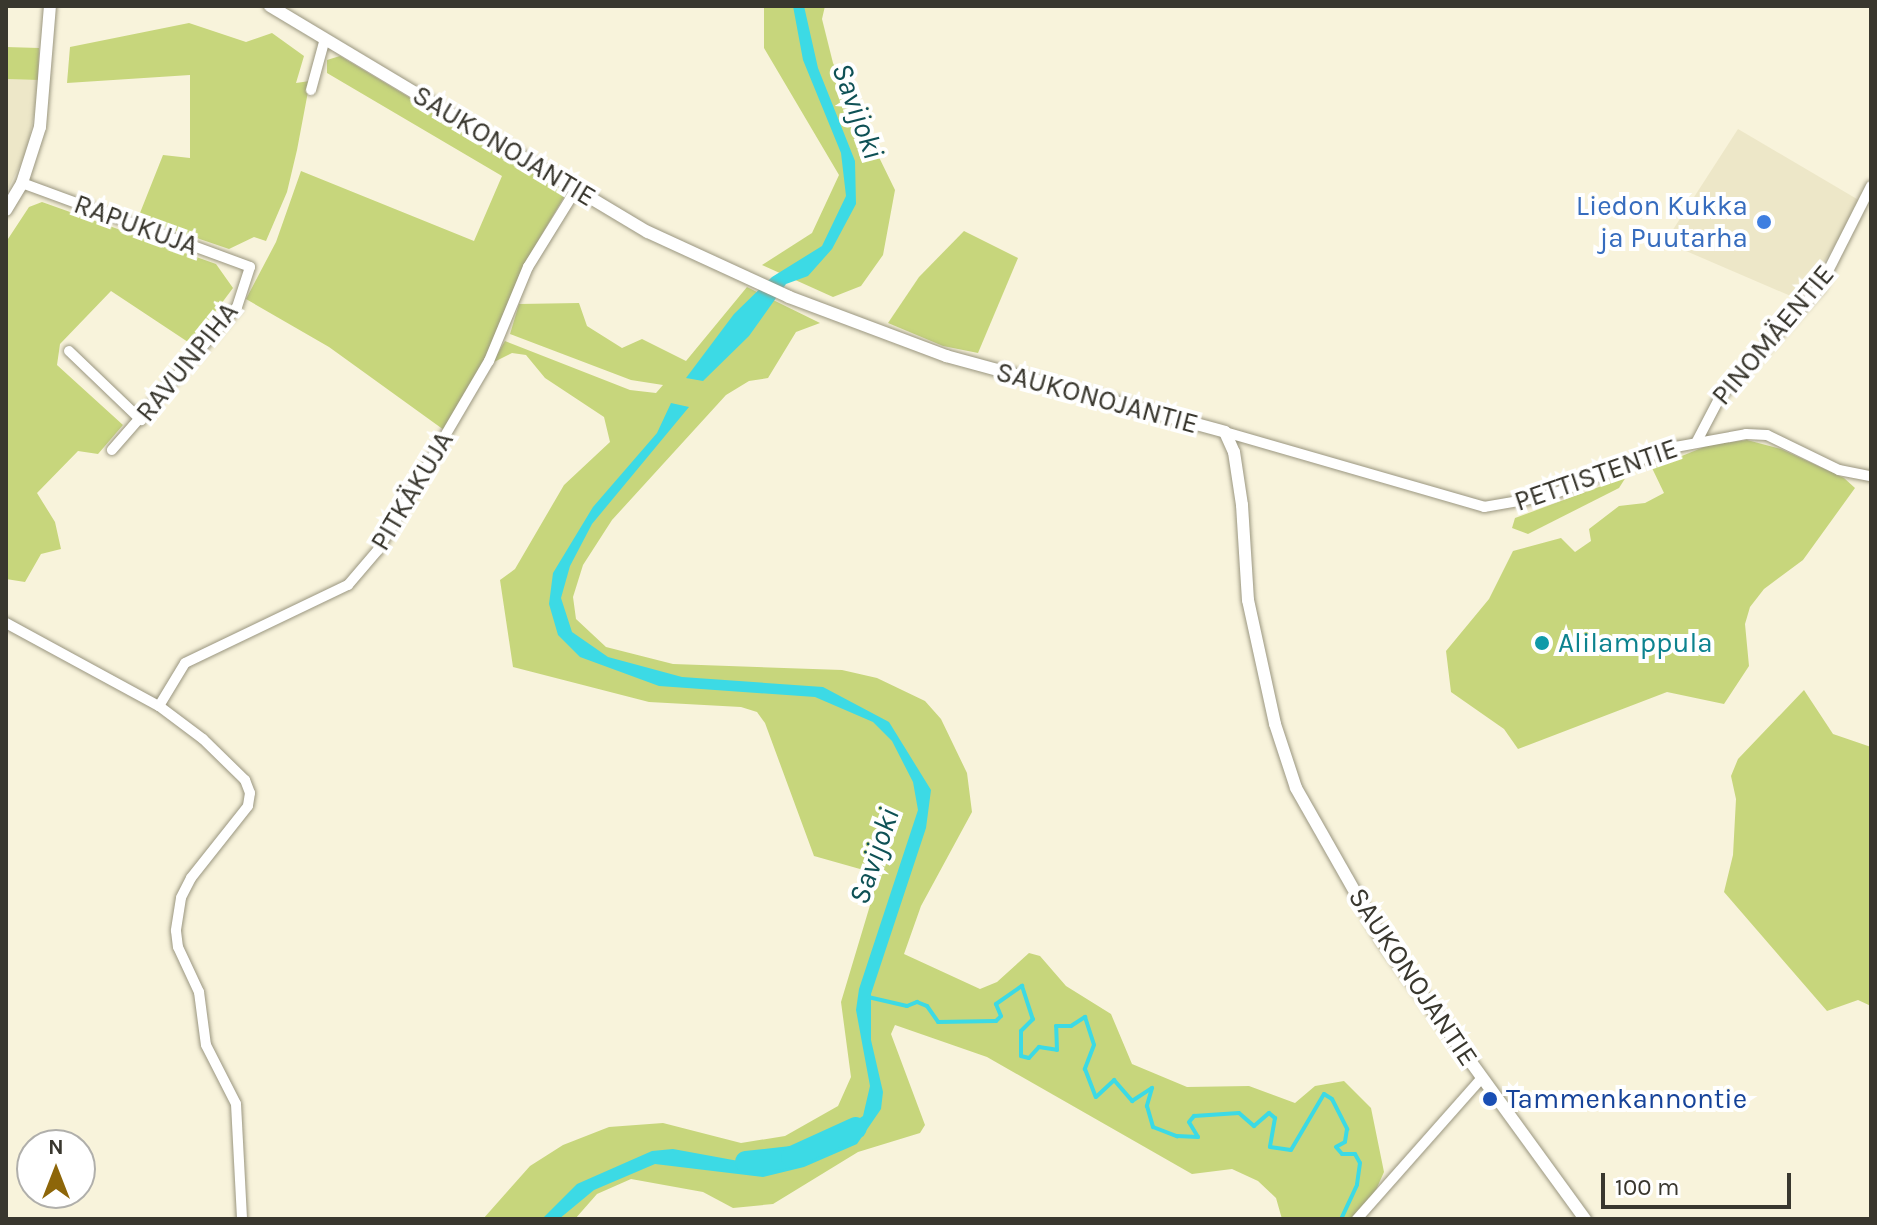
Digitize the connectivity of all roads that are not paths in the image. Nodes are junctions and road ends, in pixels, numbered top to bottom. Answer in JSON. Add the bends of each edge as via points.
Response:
{"nodes":[{"id":1,"x":50,"y":6,"type":"edge"},
{"id":2,"x":270,"y":6,"type":"edge"},
{"id":3,"x":324,"y":42,"type":"junction"},
{"id":4,"x":311,"y":90,"type":"dead end"},
{"id":5,"x":22,"y":183,"type":"junction"},
{"id":6,"x":1871,"y":186,"type":"edge"},
{"id":7,"x":577,"y":188,"type":"junction"},
{"id":8,"x":6,"y":210,"type":"edge"},
{"id":9,"x":250,"y":267,"type":"joint"},
{"id":10,"x":69,"y":351,"type":"dead end"},
{"id":11,"x":141,"y":420,"type":"junction"},
{"id":12,"x":1225,"y":432,"type":"junction"},
{"id":13,"x":1697,"y":441,"type":"junction"},
{"id":14,"x":112,"y":450,"type":"dead end"},
{"id":15,"x":1871,"y":480,"type":"edge"},
{"id":16,"x":6,"y":623,"type":"edge"},
{"id":17,"x":159,"y":706,"type":"junction"},
{"id":18,"x":1481,"y":1079,"type":"junction"},
{"id":19,"x":242,"y":1219,"type":"edge"},
{"id":20,"x":1357,"y":1219,"type":"edge"},
{"id":21,"x":1585,"y":1219,"type":"edge"}],
"edges":[{"from":1,"to":5,"type":"street","via":[[42,115]]},
{"from":2,"to":3,"type":"street","name":"SAUKONOJANTIE"},
{"from":3,"to":4,"type":"street"},
{"from":3,"to":7,"type":"street","name":"SAUKONOJANTIE"},
{"from":5,"to":8,"type":"street"},
{"from":5,"to":9,"type":"street","name":"RAPUKUJA"},
{"from":6,"to":13,"type":"street","name":"PINOMÄENTIE","via":[[1820,287],[1720,397]]},
{"from":7,"to":12,"type":"street","name":"SAUKONOJANTIE","via":[[648,232],[789,297],[946,356]]},
{"from":7,"to":17,"type":"street","name":"PITKÄKUJA","via":[[528,267],[503,336],[368,565],[338,593],[185,663]]},
{"from":9,"to":11,"type":"street","name":"RAVUNPIHA","via":[[237,307]]},
{"from":10,"to":11,"type":"street"},
{"from":11,"to":14,"type":"street","name":"RAVUNPIHA"},
{"from":12,"to":13,"type":"street","name":"PETTISTENTIE","via":[[1484,507],[1548,496]]},
{"from":12,"to":18,"type":"street","name":"SAUKONOJANTIE","via":[[1234,452],[1242,505],[1248,600],[1275,724],[1296,788],[1383,941]]},
{"from":13,"to":15,"type":"street","name":"PETTISTENTIE","via":[[1767,435]]},
{"from":16,"to":17,"type":"street"},
{"from":17,"to":19,"type":"street","via":[[203,739],[245,780],[250,793],[248,806],[191,878],[181,898],[176,931],[199,992],[206,1045],[236,1104]]},
{"from":18,"to":20,"type":"street"},
{"from":18,"to":21,"type":"street","name":"SAUKONOJANTIE"}]}
